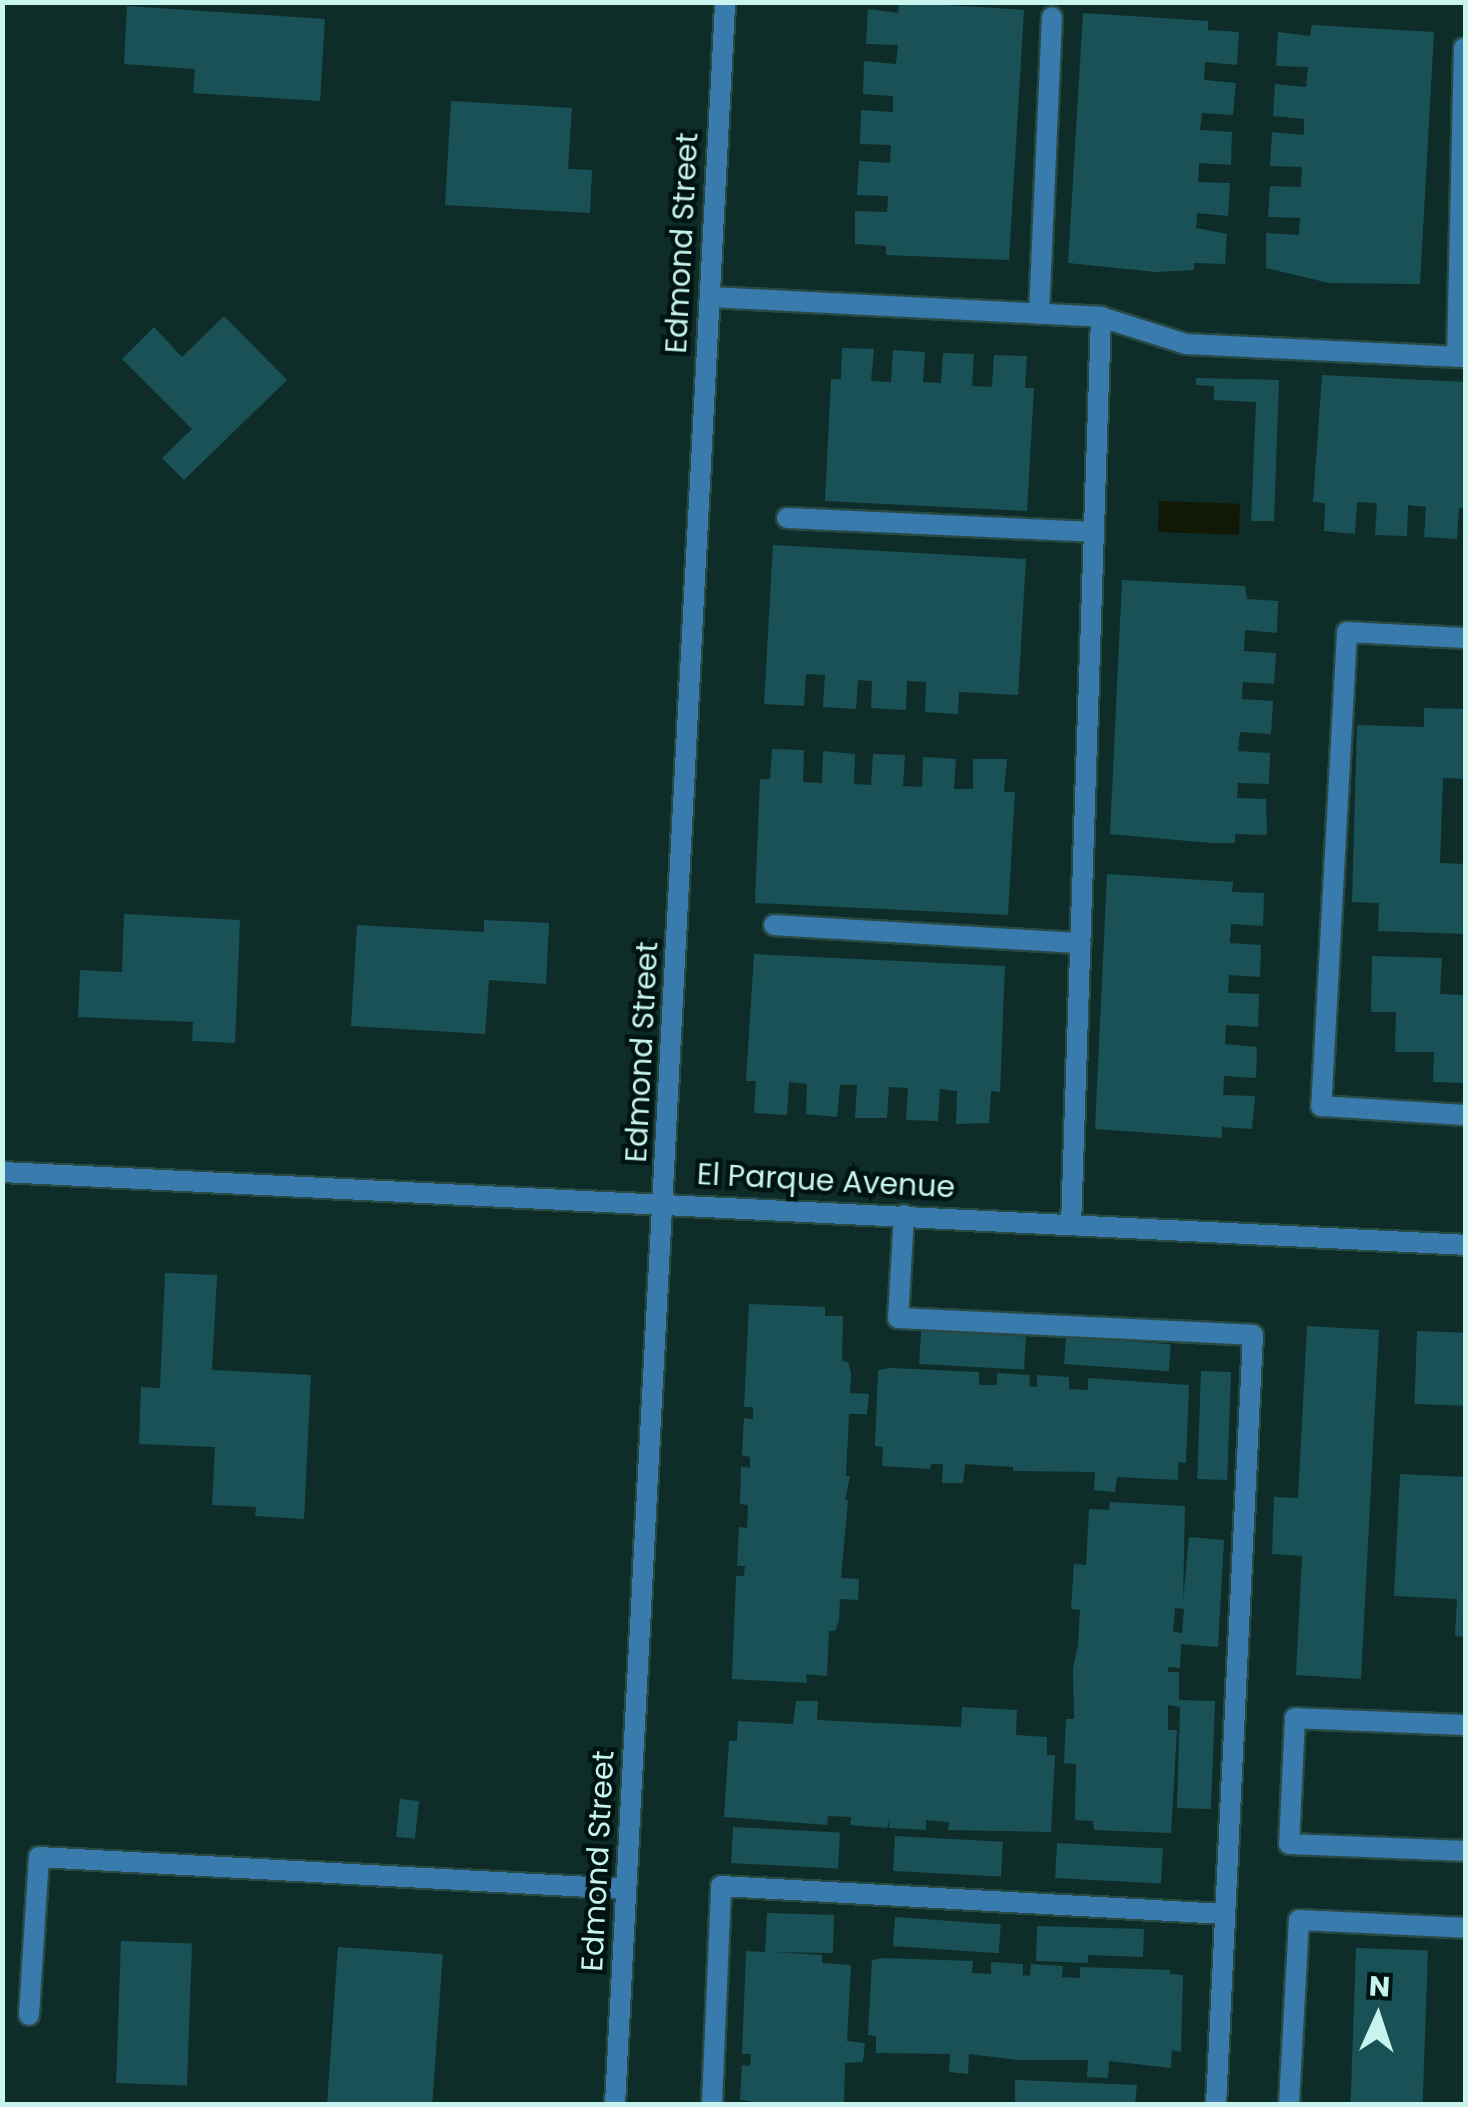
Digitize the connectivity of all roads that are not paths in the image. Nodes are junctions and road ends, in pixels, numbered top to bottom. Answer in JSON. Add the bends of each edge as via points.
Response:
{"nodes":[{"id":1,"x":725,"y":2,"type":"edge"},
{"id":2,"x":1052,"y":17,"type":"dead end"},
{"id":3,"x":1464,"y":48,"type":"edge"},
{"id":4,"x":710,"y":296,"type":"junction"},
{"id":5,"x":1039,"y":314,"type":"junction"},
{"id":6,"x":1101,"y":317,"type":"junction"},
{"id":7,"x":1461,"y":357,"type":"edge"},
{"id":8,"x":787,"y":518,"type":"dead end"},
{"id":9,"x":1094,"y":532,"type":"junction"},
{"id":10,"x":1466,"y":638,"type":"edge"},
{"id":11,"x":774,"y":925,"type":"dead end"},
{"id":12,"x":1080,"y":943,"type":"junction"},
{"id":13,"x":1466,"y":1115,"type":"edge"},
{"id":14,"x":2,"y":1172,"type":"edge"},
{"id":15,"x":664,"y":1203,"type":"junction"},
{"id":16,"x":904,"y":1216,"type":"junction"},
{"id":17,"x":1071,"y":1224,"type":"junction"},
{"id":18,"x":1466,"y":1245,"type":"edge"},
{"id":19,"x":1466,"y":1724,"type":"edge"},
{"id":20,"x":1466,"y":1851,"type":"edge"},
{"id":21,"x":626,"y":1889,"type":"junction"},
{"id":22,"x":1225,"y":1914,"type":"junction"},
{"id":23,"x":1466,"y":1928,"type":"edge"},
{"id":24,"x":28,"y":2014,"type":"dead end"},
{"id":25,"x":614,"y":2104,"type":"edge"},
{"id":26,"x":712,"y":2104,"type":"edge"},
{"id":27,"x":1216,"y":2104,"type":"edge"},
{"id":28,"x":1289,"y":2104,"type":"edge"}],
"edges":[{"from":1,"to":4,"type":"street","name":"Edmond Street"},
{"from":2,"to":5,"type":"street"},
{"from":3,"to":7,"type":"street"},
{"from":4,"to":5,"type":"street"},
{"from":4,"to":15,"type":"street","name":"Edmond Street"},
{"from":5,"to":6,"type":"street"},
{"from":6,"to":7,"type":"street","via":[[1186,344]]},
{"from":6,"to":9,"type":"street"},
{"from":8,"to":9,"type":"street"},
{"from":9,"to":12,"type":"street"},
{"from":10,"to":13,"type":"street","via":[[1347,632],[1321,1106]]},
{"from":11,"to":12,"type":"street"},
{"from":12,"to":17,"type":"street"},
{"from":14,"to":15,"type":"street","name":"El Parque Avenue"},
{"from":15,"to":16,"type":"street","name":"El Parque Avenue"},
{"from":15,"to":21,"type":"street","name":"Edmond Street"},
{"from":16,"to":17,"type":"street","name":"El Parque Avenue"},
{"from":16,"to":22,"type":"street","via":[[898,1318],[1253,1334]]},
{"from":17,"to":18,"type":"street","name":"El Parque Avenue"},
{"from":19,"to":20,"type":"street","via":[[1295,1718],[1288,1844]]},
{"from":21,"to":24,"type":"street","via":[[39,1856]]},
{"from":21,"to":25,"type":"street","name":"Edmond Street"},
{"from":22,"to":26,"type":"street","via":[[721,1886]]},
{"from":22,"to":27,"type":"street"},
{"from":23,"to":28,"type":"street","via":[[1299,1920]]}]}
